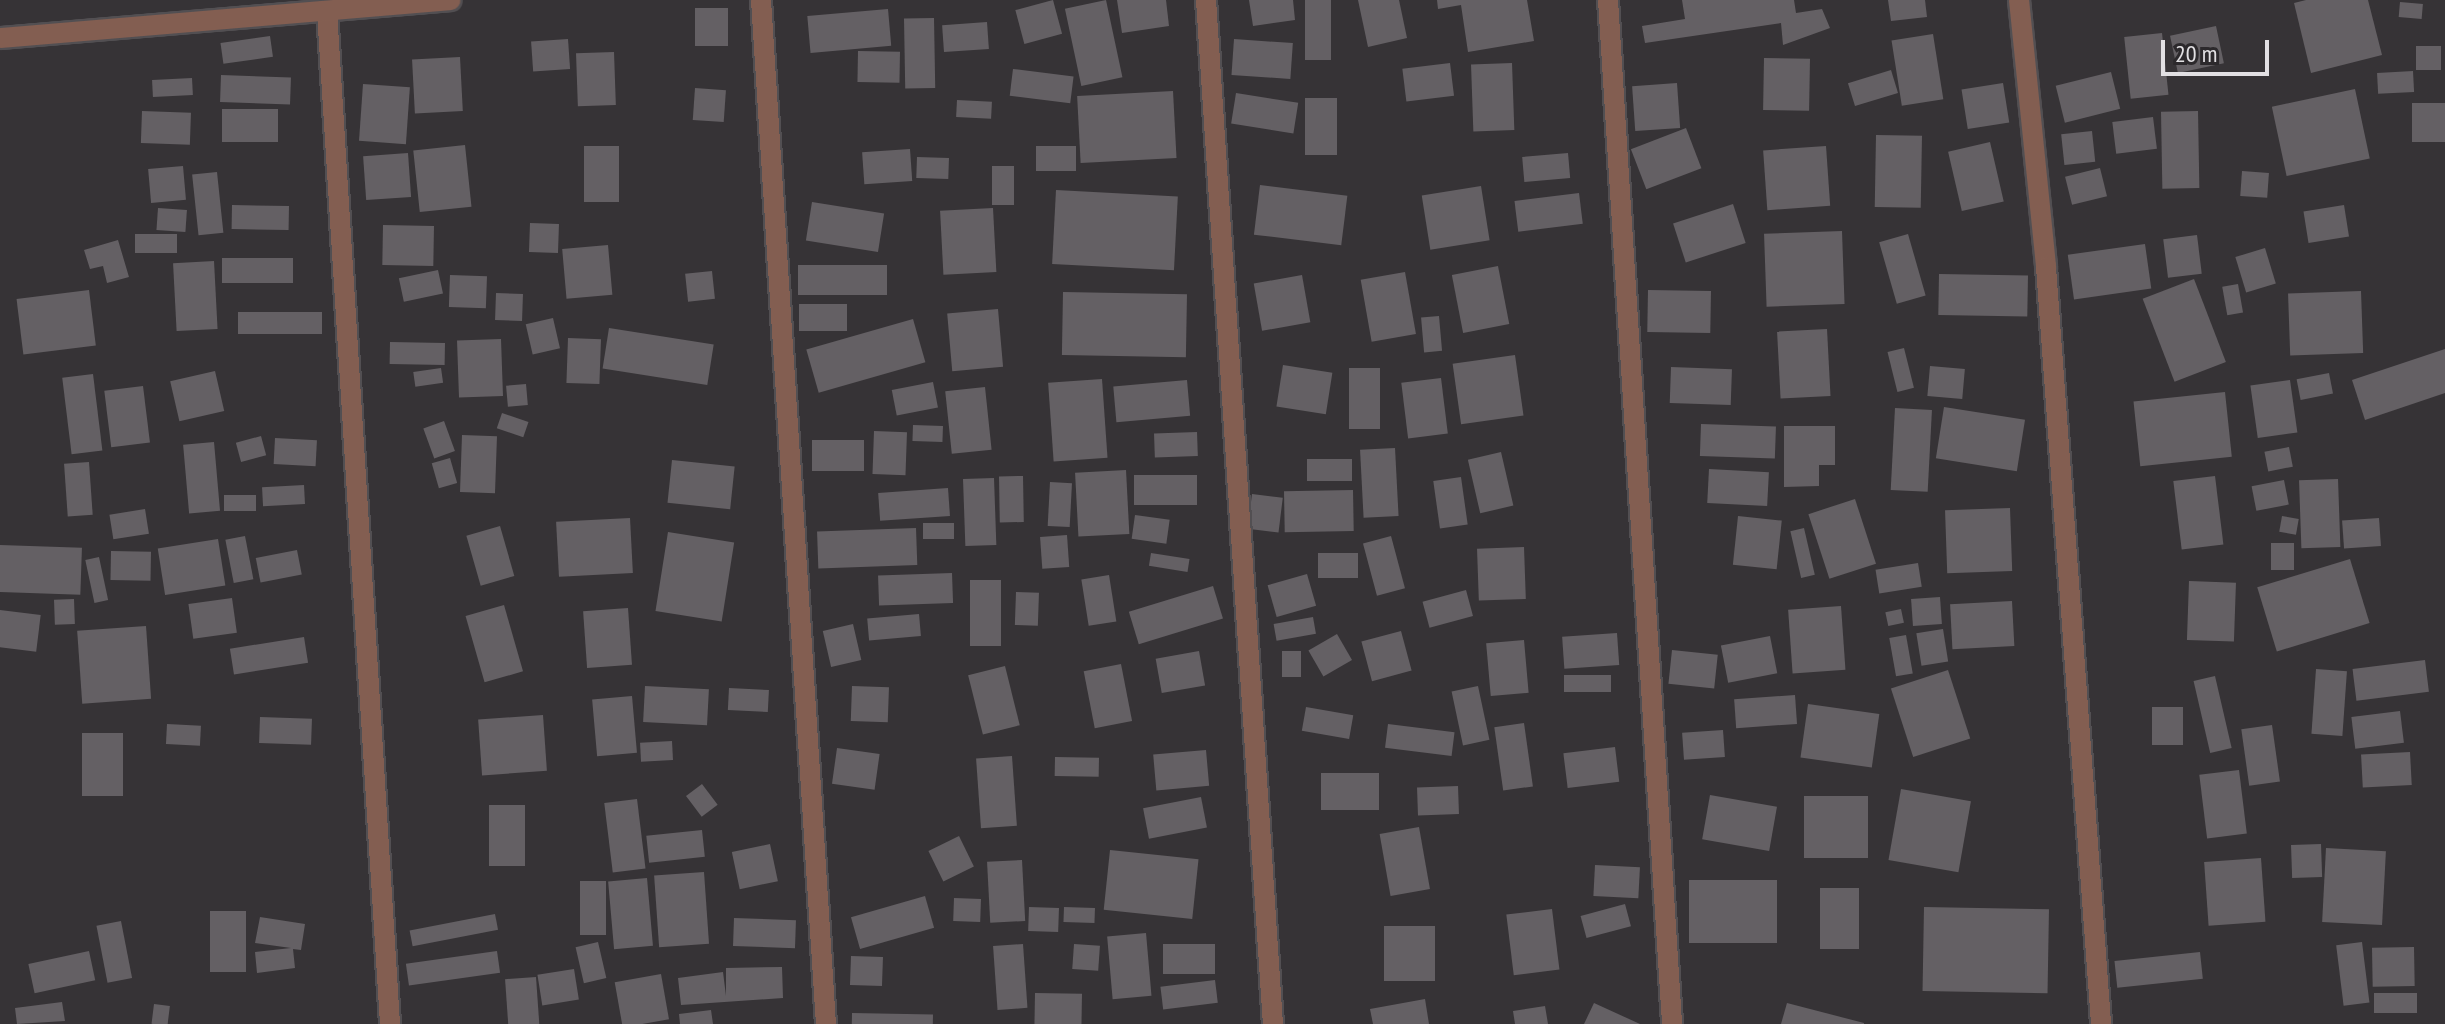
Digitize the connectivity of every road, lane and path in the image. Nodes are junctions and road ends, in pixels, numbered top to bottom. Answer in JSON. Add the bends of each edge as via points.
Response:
{"nodes":[{"id":1,"x":450,"y":0,"type":"edge"},
{"id":2,"x":761,"y":0,"type":"edge"},
{"id":3,"x":1206,"y":0,"type":"edge"},
{"id":4,"x":1608,"y":0,"type":"edge"},
{"id":5,"x":2019,"y":0,"type":"edge"},
{"id":6,"x":327,"y":11,"type":"junction"},
{"id":7,"x":0,"y":38,"type":"edge"},
{"id":8,"x":390,"y":1024,"type":"edge"},
{"id":9,"x":826,"y":1024,"type":"edge"},
{"id":10,"x":1273,"y":1024,"type":"edge"},
{"id":11,"x":1672,"y":1024,"type":"edge"},
{"id":12,"x":2101,"y":1024,"type":"edge"}],
"edges":[{"from":1,"to":6,"type":"street"},
{"from":2,"to":9,"type":"street"},
{"from":3,"to":10,"type":"street"},
{"from":4,"to":11,"type":"street"},
{"from":5,"to":12,"type":"street","via":[[2046,267]]},
{"from":6,"to":7,"type":"street"},
{"from":6,"to":8,"type":"street"}]}
